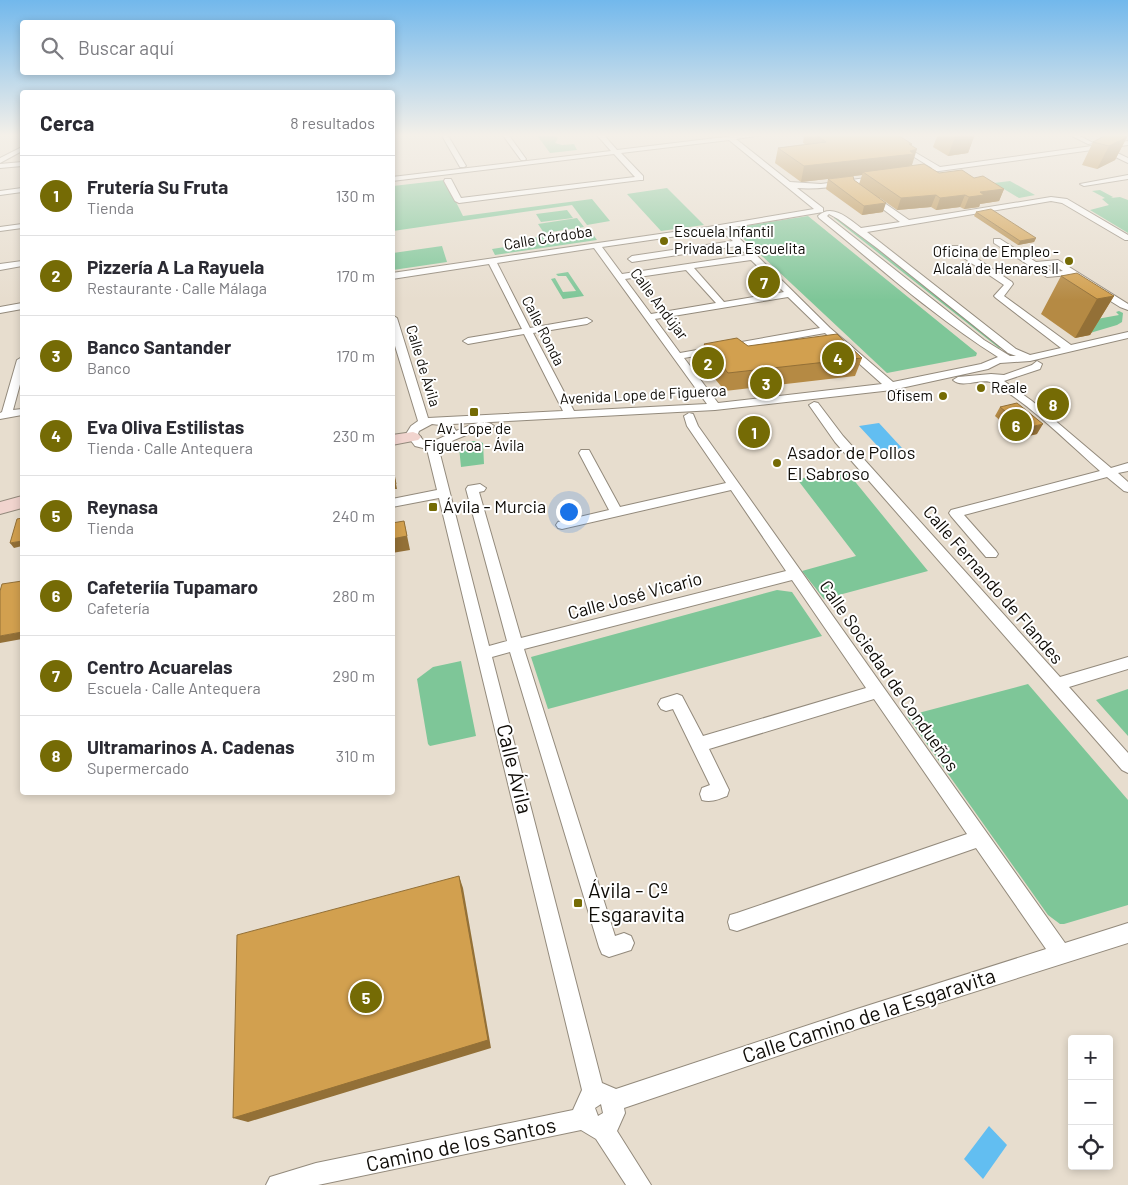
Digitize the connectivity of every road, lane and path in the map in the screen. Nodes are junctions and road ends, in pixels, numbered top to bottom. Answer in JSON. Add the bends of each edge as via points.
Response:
{"nodes":[{"id":1,"x":453,"y":189,"type":"edge"},
{"id":2,"x":551,"y":189,"type":"edge"},
{"id":3,"x":795,"y":189,"type":"edge"},
{"id":4,"x":815,"y":189,"type":"edge"},
{"id":5,"x":861,"y":189,"type":"edge"},
{"id":6,"x":20,"y":190,"type":"edge"},
{"id":7,"x":0,"y":193,"type":"edge"},
{"id":8,"x":824,"y":211,"type":"junction"},
{"id":9,"x":907,"y":223,"type":"junction"},
{"id":10,"x":20,"y":226,"type":"edge"},
{"id":11,"x":0,"y":229,"type":"edge"},
{"id":12,"x":708,"y":229,"type":"junction"},
{"id":13,"x":859,"y":231,"type":"junction"},
{"id":14,"x":1128,"y":238,"type":"edge"},
{"id":15,"x":997,"y":241,"type":"dead end"},
{"id":16,"x":739,"y":243,"type":"junction"},
{"id":17,"x":596,"y":244,"type":"junction"},
{"id":18,"x":955,"y":248,"type":"dead end"},
{"id":19,"x":752,"y":257,"type":"junction"},
{"id":20,"x":632,"y":259,"type":"dead end"},
{"id":21,"x":491,"y":260,"type":"junction"},
{"id":22,"x":20,"y":264,"type":"edge"},
{"id":23,"x":0,"y":267,"type":"edge"},
{"id":24,"x":688,"y":267,"type":"junction"},
{"id":25,"x":395,"y":276,"type":"edge"},
{"id":26,"x":620,"y":277,"type":"junction"},
{"id":27,"x":788,"y":294,"type":"junction"},
{"id":28,"x":722,"y":305,"type":"junction"},
{"id":29,"x":20,"y":306,"type":"edge"},
{"id":30,"x":1128,"y":306,"type":"edge"},
{"id":31,"x":0,"y":310,"type":"edge"},
{"id":32,"x":650,"y":317,"type":"junction"},
{"id":33,"x":587,"y":321,"type":"dead end"},
{"id":34,"x":827,"y":330,"type":"junction"},
{"id":35,"x":395,"y":331,"type":"edge"},
{"id":36,"x":526,"y":331,"type":"junction"},
{"id":37,"x":1128,"y":336,"type":"edge"},
{"id":38,"x":468,"y":341,"type":"dead end"},
{"id":39,"x":1128,"y":344,"type":"edge"},
{"id":40,"x":984,"y":345,"type":"junction"},
{"id":41,"x":399,"y":349,"type":"edge"},
{"id":42,"x":1070,"y":349,"type":"junction"},
{"id":43,"x":678,"y":356,"type":"junction"},
{"id":44,"x":1005,"y":365,"type":"junction"},
{"id":45,"x":20,"y":366,"type":"edge"},
{"id":46,"x":969,"y":375,"type":"junction"},
{"id":47,"x":892,"y":386,"type":"junction"},
{"id":48,"x":1013,"y":390,"type":"junction"},
{"id":49,"x":814,"y":405,"type":"junction"},
{"id":50,"x":715,"y":407,"type":"junction"},
{"id":51,"x":20,"y":412,"type":"edge"},
{"id":52,"x":570,"y":414,"type":"junction"},
{"id":53,"x":4,"y":415,"type":"edge"},
{"id":54,"x":689,"y":416,"type":"junction"},
{"id":55,"x":424,"y":422,"type":"junction"},
{"id":56,"x":440,"y":422,"type":"junction"},
{"id":57,"x":413,"y":437,"type":"junction"},
{"id":58,"x":450,"y":437,"type":"junction"},
{"id":59,"x":395,"y":440,"type":"edge"},
{"id":60,"x":434,"y":445,"type":"junction"},
{"id":61,"x":584,"y":453,"type":"dead end"},
{"id":62,"x":1128,"y":467,"type":"edge"},
{"id":63,"x":1108,"y":472,"type":"junction"},
{"id":64,"x":734,"y":485,"type":"junction"},
{"id":65,"x":480,"y":488,"type":"dead end"},
{"id":66,"x":1128,"y":488,"type":"edge"},
{"id":67,"x":444,"y":493,"type":"junction"},
{"id":68,"x":395,"y":501,"type":"edge"},
{"id":69,"x":20,"y":503,"type":"edge"},
{"id":70,"x":0,"y":508,"type":"edge"},
{"id":71,"x":616,"y":512,"type":"junction"},
{"id":72,"x":562,"y":525,"type":"dead end"},
{"id":73,"x":991,"y":554,"type":"dead end"},
{"id":74,"x":795,"y":574,"type":"junction"},
{"id":75,"x":516,"y":647,"type":"junction"},
{"id":76,"x":484,"y":653,"type":"junction"},
{"id":77,"x":1128,"y":663,"type":"edge"},
{"id":78,"x":1056,"y":685,"type":"junction"},
{"id":79,"x":876,"y":691,"type":"junction"},
{"id":80,"x":666,"y":704,"type":"dead end"},
{"id":81,"x":698,"y":745,"type":"junction"},
{"id":82,"x":1128,"y":765,"type":"edge"},
{"id":83,"x":708,"y":794,"type":"dead end"},
{"id":84,"x":979,"y":838,"type":"junction"},
{"id":85,"x":737,"y":922,"type":"dead end"},
{"id":86,"x":1128,"y":933,"type":"edge"},
{"id":87,"x":624,"y":943,"type":"dead end"},
{"id":88,"x":1062,"y":955,"type":"junction"},
{"id":89,"x":602,"y":1097,"type":"junction"},
{"id":90,"x":594,"y":1123,"type":"junction"},
{"id":91,"x":278,"y":1185,"type":"edge"},
{"id":92,"x":639,"y":1185,"type":"edge"}],
"edges":[{"from":1,"to":2,"type":"street","via":[[459,201]]},
{"from":3,"to":8,"type":"street"},
{"from":4,"to":8,"type":"street","via":[[812,195]]},
{"from":5,"to":9,"type":"street"},
{"from":6,"to":7,"type":"street"},
{"from":8,"to":12,"type":"street","name":"Calle Córdoba"},
{"from":8,"to":13,"type":"street","via":[[841,217]]},
{"from":8,"to":40,"type":"street","via":[[822,216]]},
{"from":9,"to":13,"type":"street"},
{"from":9,"to":14,"type":"street","via":[[1051,199]]},
{"from":10,"to":11,"type":"street"},
{"from":12,"to":16,"type":"street","via":[[730,234]]},
{"from":12,"to":17,"type":"street","name":"Calle Córdoba"},
{"from":13,"to":44,"type":"street","via":[[1012,351]]},
{"from":15,"to":30,"type":"street","via":[[1050,275],[1071,272]]},
{"from":16,"to":19,"type":"street"},
{"from":16,"to":20,"type":"street"},
{"from":17,"to":21,"type":"street","name":"Calle Córdoba"},
{"from":17,"to":26,"type":"street","name":"Calle Andújar"},
{"from":18,"to":42,"type":"street","via":[[1009,284],[999,296]]},
{"from":19,"to":24,"type":"street"},
{"from":19,"to":27,"type":"street"},
{"from":21,"to":25,"type":"street","name":"Calle Córdoba"},
{"from":21,"to":36,"type":"street","name":"Calle Ronda"},
{"from":22,"to":23,"type":"street"},
{"from":24,"to":26,"type":"street"},
{"from":24,"to":28,"type":"street"},
{"from":26,"to":32,"type":"street","name":"Calle Andújar"},
{"from":27,"to":28,"type":"street"},
{"from":27,"to":34,"type":"street"},
{"from":28,"to":32,"type":"street"},
{"from":29,"to":31,"type":"street"},
{"from":32,"to":43,"type":"street","name":"Calle Andújar"},
{"from":33,"to":36,"type":"street"},
{"from":34,"to":43,"type":"street"},
{"from":34,"to":47,"type":"street"},
{"from":35,"to":41,"type":"street","name":"Calle de Ávila"},
{"from":36,"to":38,"type":"street"},
{"from":36,"to":52,"type":"street","name":"Calle Ronda"},
{"from":37,"to":42,"type":"street","name":"Avenida Lope de Figueroa"},
{"from":39,"to":44,"type":"street","name":"Avenida Lope de Figueroa"},
{"from":40,"to":44,"type":"street"},
{"from":40,"to":44,"type":"street","via":[[1009,354]]},
{"from":41,"to":55,"type":"street","name":"Calle de Ávila"},
{"from":42,"to":44,"type":"street","name":"Avenida Lope de Figueroa"},
{"from":43,"to":50,"type":"street","name":"Calle Andújar"},
{"from":44,"to":46,"type":"street","name":"Avenida Lope de Figueroa"},
{"from":44,"to":46,"type":"street","name":"Avenida Lope de Figueroa"},
{"from":44,"to":48,"type":"street"},
{"from":45,"to":53,"type":"street"},
{"from":46,"to":47,"type":"street","name":"Avenida Lope de Figueroa"},
{"from":46,"to":48,"type":"street"},
{"from":46,"to":49,"type":"street","name":"Avenida Lope de Figueroa","via":[[896,393]]},
{"from":47,"to":50,"type":"street","name":"Avenida Lope de Figueroa"},
{"from":48,"to":63,"type":"street"},
{"from":49,"to":54,"type":"street","name":"Avenida Lope de Figueroa"},
{"from":49,"to":78,"type":"street","name":"Calle Fernando de Flandes","via":[[839,439]]},
{"from":50,"to":52,"type":"street","name":"Avenida Lope de Figueroa"},
{"from":51,"to":53,"type":"street"},
{"from":52,"to":56,"type":"street","name":"Avenida Lope de Figueroa"},
{"from":54,"to":58,"type":"street","name":"Avenida Lope de Figueroa","via":[[480,426]]},
{"from":54,"to":64,"type":"street","name":"Calle Sociedad de Condueños"},
{"from":55,"to":56,"type":"street"},
{"from":55,"to":57,"type":"street","via":[[415,428]]},
{"from":56,"to":58,"type":"street","via":[[450,427]]},
{"from":57,"to":59,"type":"street"},
{"from":57,"to":60,"type":"street","via":[[423,444]]},
{"from":58,"to":60,"type":"street"},
{"from":60,"to":67,"type":"street","name":"Calle Ávila"},
{"from":61,"to":71,"type":"street"},
{"from":62,"to":63,"type":"street"},
{"from":63,"to":66,"type":"street"},
{"from":63,"to":73,"type":"street","via":[[955,513]]},
{"from":64,"to":71,"type":"street"},
{"from":64,"to":74,"type":"street","name":"Calle Sociedad de Condueños"},
{"from":65,"to":75,"type":"street","name":"Calle Ávila","via":[[472,489]]},
{"from":67,"to":68,"type":"street"},
{"from":67,"to":76,"type":"street","name":"Calle Ávila"},
{"from":69,"to":70,"type":"street"},
{"from":71,"to":72,"type":"street"},
{"from":74,"to":75,"type":"street","name":"Calle José Vicario"},
{"from":74,"to":79,"type":"street","name":"Calle Sociedad de Condueños"},
{"from":75,"to":76,"type":"street","name":"Calle José Vicario"},
{"from":75,"to":87,"type":"street","name":"Calle Ávila","via":[[608,947]]},
{"from":76,"to":89,"type":"street","name":"Calle Ávila"},
{"from":77,"to":78,"type":"street"},
{"from":78,"to":82,"type":"street","name":"Calle Fernando de Flandes"},
{"from":79,"to":81,"type":"street"},
{"from":79,"to":84,"type":"street","name":"Calle Sociedad de Condueños"},
{"from":80,"to":81,"type":"street","via":[[677,701]]},
{"from":81,"to":83,"type":"street","via":[[721,790]]},
{"from":84,"to":85,"type":"street"},
{"from":84,"to":88,"type":"street","name":"Calle Sociedad de Condueños"},
{"from":86,"to":88,"type":"street","name":"Calle Camino de la Esgaravita"},
{"from":88,"to":89,"type":"street","name":"Calle Camino de la Esgaravita"},
{"from":89,"to":90,"type":"street","via":[[590,1097],[585,1106]]},
{"from":90,"to":91,"type":"street","name":"Camino de los Santos","via":[[316,1174]]},
{"from":90,"to":92,"type":"street"}]}
